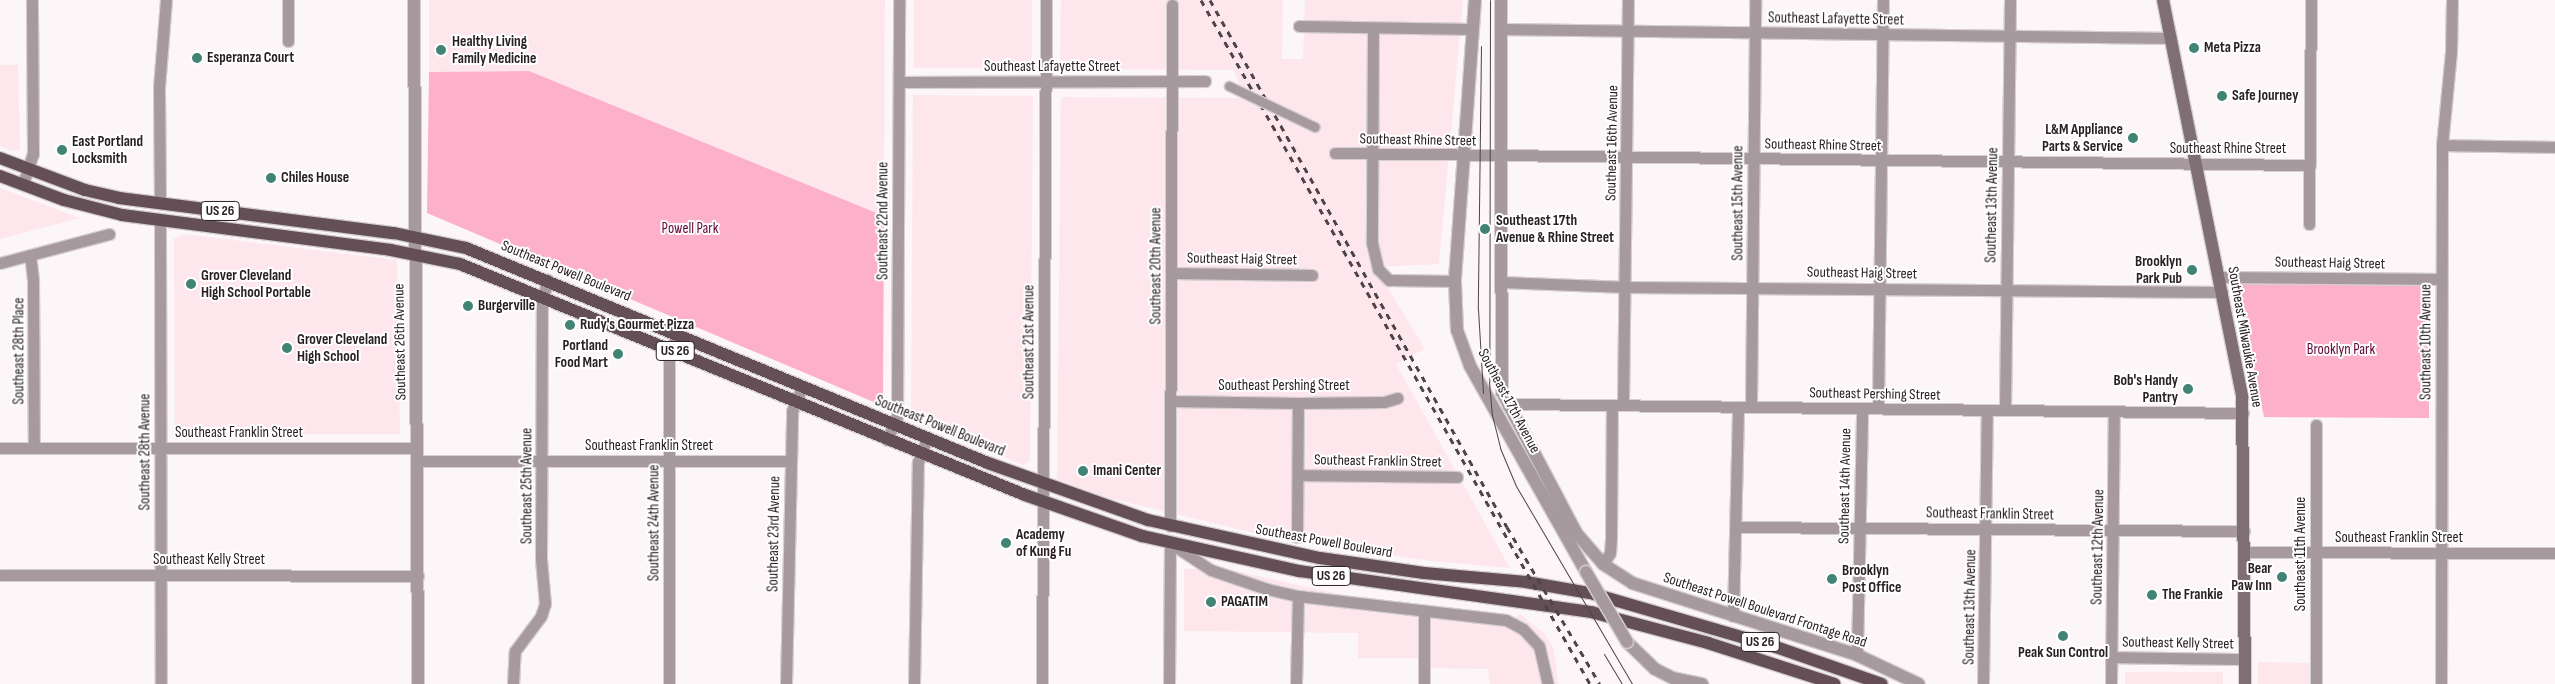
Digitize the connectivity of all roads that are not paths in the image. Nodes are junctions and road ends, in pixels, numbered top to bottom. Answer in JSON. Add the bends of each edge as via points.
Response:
{"nodes":[{"id":1,"x":32,"y":0,"type":"edge"},
{"id":2,"x":166,"y":0,"type":"edge"},
{"id":3,"x":288,"y":0,"type":"edge"},
{"id":4,"x":414,"y":0,"type":"edge"},
{"id":5,"x":898,"y":0,"type":"edge"},
{"id":6,"x":1046,"y":0,"type":"edge"},
{"id":7,"x":1475,"y":0,"type":"edge"},
{"id":8,"x":1501,"y":0,"type":"edge"},
{"id":9,"x":1628,"y":0,"type":"edge"},
{"id":10,"x":1755,"y":0,"type":"edge"},
{"id":11,"x":1883,"y":0,"type":"edge"},
{"id":12,"x":2010,"y":0,"type":"edge"},
{"id":13,"x":2163,"y":0,"type":"edge"},
{"id":14,"x":2311,"y":0,"type":"edge"},
{"id":15,"x":2452,"y":0,"type":"edge"},
{"id":16,"x":1172,"y":6,"type":"dead end"},
{"id":17,"x":1299,"y":26,"type":"dead end"},
{"id":18,"x":1373,"y":28,"type":"junction"},
{"id":19,"x":1471,"y":29,"type":"junction"},
{"id":20,"x":1500,"y":29,"type":"junction"},
{"id":21,"x":1628,"y":30,"type":"junction"},
{"id":22,"x":1754,"y":32,"type":"junction"},
{"id":23,"x":1882,"y":35,"type":"junction"},
{"id":24,"x":2010,"y":36,"type":"junction"},
{"id":25,"x":2171,"y":38,"type":"junction"},
{"id":26,"x":288,"y":41,"type":"dead end"},
{"id":27,"x":1172,"y":81,"type":"junction"},
{"id":28,"x":1205,"y":81,"type":"dead end"},
{"id":29,"x":899,"y":82,"type":"junction"},
{"id":30,"x":1045,"y":82,"type":"junction"},
{"id":31,"x":1229,"y":86,"type":"dead end"},
{"id":32,"x":1315,"y":127,"type":"dead end"},
{"id":33,"x":2442,"y":145,"type":"junction"},
{"id":34,"x":2555,"y":147,"type":"edge"},
{"id":35,"x":1335,"y":153,"type":"dead end"},
{"id":36,"x":1372,"y":154,"type":"junction"},
{"id":37,"x":1463,"y":156,"type":"junction"},
{"id":38,"x":1503,"y":157,"type":"junction"},
{"id":39,"x":0,"y":158,"type":"edge"},
{"id":40,"x":1627,"y":159,"type":"junction"},
{"id":41,"x":1753,"y":159,"type":"junction"},
{"id":42,"x":1881,"y":160,"type":"junction"},
{"id":43,"x":2008,"y":162,"type":"junction"},
{"id":44,"x":2196,"y":164,"type":"junction"},
{"id":45,"x":2310,"y":165,"type":"junction"},
{"id":46,"x":29,"y":169,"type":"junction"},
{"id":47,"x":0,"y":176,"type":"edge"},
{"id":48,"x":23,"y":184,"type":"junction"},
{"id":49,"x":160,"y":203,"type":"junction"},
{"id":50,"x":160,"y":220,"type":"junction"},
{"id":51,"x":2309,"y":224,"type":"dead end"},
{"id":52,"x":109,"y":234,"type":"dead end"},
{"id":53,"x":414,"y":236,"type":"junction"},
{"id":54,"x":414,"y":254,"type":"junction"},
{"id":55,"x":30,"y":255,"type":"junction"},
{"id":56,"x":0,"y":263,"type":"edge"},
{"id":57,"x":1171,"y":273,"type":"junction"},
{"id":58,"x":1312,"y":275,"type":"dead end"},
{"id":59,"x":2219,"y":277,"type":"junction"},
{"id":60,"x":2442,"y":279,"type":"junction"},
{"id":61,"x":547,"y":280,"type":"junction"},
{"id":62,"x":1455,"y":281,"type":"junction"},
{"id":63,"x":1501,"y":282,"type":"junction"},
{"id":64,"x":1625,"y":286,"type":"junction"},
{"id":65,"x":1752,"y":287,"type":"junction"},
{"id":66,"x":1879,"y":289,"type":"junction"},
{"id":67,"x":2006,"y":290,"type":"junction"},
{"id":68,"x":2222,"y":292,"type":"junction"},
{"id":69,"x":542,"y":296,"type":"junction"},
{"id":70,"x":677,"y":334,"type":"junction"},
{"id":71,"x":671,"y":350,"type":"junction"},
{"id":72,"x":802,"y":386,"type":"junction"},
{"id":73,"x":1397,"y":398,"type":"dead end"},
{"id":74,"x":1171,"y":401,"type":"junction"},
{"id":75,"x":796,"y":402,"type":"junction"},
{"id":76,"x":1298,"y":403,"type":"junction"},
{"id":77,"x":1508,"y":406,"type":"junction"},
{"id":78,"x":1617,"y":406,"type":"junction"},
{"id":79,"x":1738,"y":407,"type":"junction"},
{"id":80,"x":1750,"y":407,"type":"junction"},
{"id":81,"x":1862,"y":408,"type":"junction"},
{"id":82,"x":1878,"y":408,"type":"junction"},
{"id":83,"x":1987,"y":410,"type":"junction"},
{"id":84,"x":2006,"y":410,"type":"junction"},
{"id":85,"x":2114,"y":411,"type":"junction"},
{"id":86,"x":2243,"y":413,"type":"junction"},
{"id":87,"x":894,"y":424,"type":"junction"},
{"id":88,"x":2316,"y":425,"type":"dead end"},
{"id":89,"x":927,"y":438,"type":"junction"},
{"id":90,"x":888,"y":440,"type":"junction"},
{"id":91,"x":0,"y":448,"type":"edge"},
{"id":92,"x":34,"y":448,"type":"junction"},
{"id":93,"x":160,"y":448,"type":"junction"},
{"id":94,"x":921,"y":454,"type":"junction"},
{"id":95,"x":417,"y":455,"type":"junction"},
{"id":96,"x":542,"y":461,"type":"junction"},
{"id":97,"x":670,"y":461,"type":"junction"},
{"id":98,"x":791,"y":461,"type":"junction"},
{"id":99,"x":1298,"y":475,"type":"junction"},
{"id":100,"x":1457,"y":478,"type":"dead end"},
{"id":101,"x":1044,"y":485,"type":"junction"},
{"id":102,"x":1044,"y":503,"type":"junction"},
{"id":103,"x":1170,"y":526,"type":"junction"},
{"id":104,"x":1736,"y":527,"type":"junction"},
{"id":105,"x":1860,"y":527,"type":"junction"},
{"id":106,"x":1986,"y":529,"type":"junction"},
{"id":107,"x":2114,"y":531,"type":"junction"},
{"id":108,"x":2244,"y":532,"type":"junction"},
{"id":109,"x":1297,"y":537,"type":"dead end"},
{"id":110,"x":1170,"y":543,"type":"junction"},
{"id":111,"x":2244,"y":552,"type":"junction"},
{"id":112,"x":2316,"y":552,"type":"junction"},
{"id":113,"x":2442,"y":553,"type":"junction"},
{"id":114,"x":2555,"y":553,"type":"edge"},
{"id":115,"x":1603,"y":564,"type":"junction"},
{"id":116,"x":162,"y":574,"type":"junction"},
{"id":117,"x":0,"y":575,"type":"edge"},
{"id":118,"x":418,"y":576,"type":"junction"},
{"id":119,"x":1298,"y":596,"type":"junction"},
{"id":120,"x":1424,"y":612,"type":"junction"},
{"id":121,"x":1733,"y":616,"type":"junction"},
{"id":122,"x":1857,"y":655,"type":"junction"},
{"id":123,"x":2111,"y":657,"type":"junction"},
{"id":124,"x":2245,"y":659,"type":"junction"},
{"id":125,"x":161,"y":684,"type":"edge"},
{"id":126,"x":418,"y":684,"type":"edge"},
{"id":127,"x":513,"y":684,"type":"edge"},
{"id":128,"x":669,"y":684,"type":"edge"},
{"id":129,"x":786,"y":684,"type":"edge"},
{"id":130,"x":914,"y":684,"type":"edge"},
{"id":131,"x":1042,"y":684,"type":"edge"},
{"id":132,"x":1169,"y":684,"type":"edge"},
{"id":133,"x":1296,"y":684,"type":"edge"},
{"id":134,"x":1424,"y":684,"type":"edge"},
{"id":135,"x":1548,"y":684,"type":"edge"},
{"id":136,"x":1702,"y":684,"type":"edge"},
{"id":137,"x":1835,"y":684,"type":"edge"},
{"id":138,"x":1882,"y":684,"type":"edge"},
{"id":139,"x":1919,"y":684,"type":"edge"},
{"id":140,"x":1983,"y":684,"type":"edge"},
{"id":141,"x":2111,"y":684,"type":"edge"},
{"id":142,"x":2245,"y":684,"type":"edge"},
{"id":143,"x":2316,"y":684,"type":"edge"},
{"id":144,"x":2441,"y":684,"type":"edge"}],
"edges":[{"from":1,"to":46,"type":"street","via":[[34,154]]},
{"from":2,"to":49,"type":"street","via":[[159,87]]},
{"from":3,"to":26,"type":"street"},
{"from":4,"to":53,"type":"street","name":"Southeast 26th Avenue"},
{"from":5,"to":29,"type":"street","name":"Southeast 22nd Avenue"},
{"from":6,"to":30,"type":"street","name":"Southeast 21st Avenue"},
{"from":7,"to":19,"type":"street","name":"Southeast 17th Avenue"},
{"from":8,"to":20,"type":"street","name":"Southeast 17th Avenue"},
{"from":9,"to":21,"type":"street","name":"Southeast 16th Avenue"},
{"from":10,"to":22,"type":"street","name":"Southeast 15th Avenue"},
{"from":11,"to":23,"type":"street"},
{"from":12,"to":24,"type":"street","name":"Southeast 13th Avenue"},
{"from":13,"to":25,"type":"main road","name":"Southeast Milwaukie Avenue"},
{"from":14,"to":45,"type":"street"},
{"from":15,"to":33,"type":"street","name":"Southeast 10th Avenue","via":[[2451,52]]},
{"from":16,"to":27,"type":"street","name":"Southeast 20th Avenue"},
{"from":17,"to":18,"type":"street"},
{"from":18,"to":19,"type":"street"},
{"from":18,"to":36,"type":"street"},
{"from":19,"to":37,"type":"street","name":"Southeast 17th Avenue"},
{"from":20,"to":21,"type":"street","name":"Southeast Lafayette Street"},
{"from":20,"to":38,"type":"street","name":"Southeast 17th Avenue"},
{"from":21,"to":22,"type":"street","name":"Southeast Lafayette Street"},
{"from":21,"to":40,"type":"street","name":"Southeast 16th Avenue"},
{"from":22,"to":23,"type":"street","name":"Southeast Lafayette Street"},
{"from":22,"to":41,"type":"street","name":"Southeast 15th Avenue"},
{"from":23,"to":24,"type":"street","name":"Southeast Lafayette Street"},
{"from":23,"to":42,"type":"street"},
{"from":24,"to":25,"type":"street","name":"Southeast Lafayette Street"},
{"from":24,"to":43,"type":"street","name":"Southeast 13th Avenue"},
{"from":25,"to":44,"type":"main road","name":"Southeast Milwaukie Avenue"},
{"from":27,"to":28,"type":"street","name":"Southeast Lafayette Street"},
{"from":27,"to":30,"type":"street","name":"Southeast Lafayette Street"},
{"from":27,"to":57,"type":"street","name":"Southeast 20th Avenue"},
{"from":29,"to":30,"type":"street","name":"Southeast Lafayette Street"},
{"from":29,"to":87,"type":"street","name":"Southeast 22nd Avenue","via":[[897,416]]},
{"from":30,"to":101,"type":"street","name":"Southeast 21st Avenue"},
{"from":31,"to":32,"type":"street","bridge":true},
{"from":33,"to":34,"type":"street"},
{"from":33,"to":60,"type":"street","name":"Southeast 10th Avenue"},
{"from":35,"to":36,"type":"street","name":"Southeast Rhine Street"},
{"from":36,"to":37,"type":"street","name":"Southeast Rhine Street"},
{"from":36,"to":62,"type":"street","via":[[1372,243],[1380,273],[1389,280]]},
{"from":37,"to":38,"type":"street","name":"Southeast Rhine Street"},
{"from":37,"to":62,"type":"street","name":"Southeast 17th Avenue"},
{"from":38,"to":40,"type":"street","name":"Southeast Rhine Street"},
{"from":38,"to":63,"type":"street","name":"Southeast 17th Avenue"},
{"from":39,"to":46,"type":"main road","name":"Southeast Powell Boulevard","number":"US 26"},
{"from":40,"to":41,"type":"street","name":"Southeast Rhine Street"},
{"from":40,"to":64,"type":"street","name":"Southeast 16th Avenue"},
{"from":41,"to":42,"type":"street","name":"Southeast Rhine Street"},
{"from":41,"to":65,"type":"street","name":"Southeast 15th Avenue"},
{"from":42,"to":43,"type":"street","name":"Southeast Rhine Street"},
{"from":42,"to":66,"type":"street"},
{"from":43,"to":44,"type":"street","name":"Southeast Rhine Street"},
{"from":43,"to":67,"type":"street","name":"Southeast 13th Avenue"},
{"from":44,"to":45,"type":"street","name":"Southeast Rhine Street"},
{"from":44,"to":59,"type":"main road","name":"Southeast Milwaukie Avenue"},
{"from":45,"to":51,"type":"street"},
{"from":46,"to":48,"type":"street"},
{"from":46,"to":49,"type":"main road","name":"Southeast Powell Boulevard","number":"US 26","via":[[102,195]]},
{"from":47,"to":48,"type":"main road","name":"Southeast Powell Boulevard","number":"US 26"},
{"from":48,"to":50,"type":"main road","name":"Southeast Powell Boulevard","number":"US 26","via":[[96,209]]},
{"from":49,"to":53,"type":"main road","name":"Southeast Powell Boulevard","number":"US 26"},
{"from":50,"to":54,"type":"main road","name":"Southeast Powell Boulevard","number":"US 26"},
{"from":50,"to":93,"type":"street","name":"Southeast 28th Avenue"},
{"from":52,"to":55,"type":"street"},
{"from":53,"to":54,"type":"street","name":"Southeast 26th Avenue"},
{"from":53,"to":61,"type":"main road","name":"Southeast Powell Boulevard","number":"US 26","via":[[475,251]]},
{"from":54,"to":69,"type":"main road","name":"Southeast Powell Boulevard","number":"US 26","via":[[468,266]]},
{"from":54,"to":95,"type":"street","name":"Southeast 26th Avenue"},
{"from":55,"to":56,"type":"street"},
{"from":55,"to":92,"type":"street","name":"Southeast 28th Place","via":[[34,281]]},
{"from":57,"to":58,"type":"street","name":"Southeast Haig Street"},
{"from":57,"to":74,"type":"street","name":"Southeast 20th Avenue"},
{"from":59,"to":60,"type":"street","name":"Southeast Haig Street"},
{"from":59,"to":68,"type":"main road","name":"Southeast Milwaukie Avenue"},
{"from":60,"to":113,"type":"street","name":"Southeast 10th Avenue"},
{"from":61,"to":69,"type":"street","name":"Southeast 25th Avenue"},
{"from":61,"to":70,"type":"main road","name":"Southeast Powell Boulevard","number":"US 26"},
{"from":62,"to":136,"type":"street","name":"Southeast 17th Avenue","bridge":true,"via":[[1457,330],[1470,366],[1627,642],[1645,661],[1664,674]]},
{"from":63,"to":64,"type":"street","name":"Southeast Haig Street"},
{"from":63,"to":77,"type":"street","name":"Southeast 17th Avenue","via":[[1501,385]]},
{"from":64,"to":65,"type":"street","name":"Southeast Haig Street"},
{"from":64,"to":78,"type":"street","name":"Southeast 16th Avenue"},
{"from":65,"to":66,"type":"street","name":"Southeast Haig Street"},
{"from":65,"to":80,"type":"street","name":"Southeast 15th Avenue"},
{"from":66,"to":67,"type":"street","name":"Southeast Haig Street"},
{"from":66,"to":82,"type":"street"},
{"from":67,"to":68,"type":"street","name":"Southeast Haig Street"},
{"from":67,"to":84,"type":"street","name":"Southeast 13th Avenue"},
{"from":68,"to":86,"type":"main road","name":"Southeast Milwaukie Avenue"},
{"from":69,"to":71,"type":"main road","name":"Southeast Powell Boulevard","number":"US 26"},
{"from":69,"to":96,"type":"street","name":"Southeast 25th Avenue"},
{"from":70,"to":71,"type":"street","name":"Southeast 24th Avenue"},
{"from":70,"to":72,"type":"main road","name":"Southeast Powell Boulevard","number":"US 26"},
{"from":71,"to":75,"type":"main road","name":"Southeast Powell Boulevard","number":"US 26"},
{"from":71,"to":97,"type":"street","name":"Southeast 24th Avenue"},
{"from":72,"to":75,"type":"street","name":"Southeast 23rd Avenue"},
{"from":72,"to":87,"type":"main road","name":"Southeast Powell Boulevard","number":"US 26"},
{"from":73,"to":76,"type":"street","name":"Southeast Pershing Street","via":[[1384,402]]},
{"from":74,"to":76,"type":"street","name":"Southeast Pershing Street"},
{"from":74,"to":103,"type":"street","name":"Southeast 20th Avenue"},
{"from":75,"to":90,"type":"main road","name":"Southeast Powell Boulevard","number":"US 26"},
{"from":75,"to":98,"type":"street","name":"Southeast 23rd Avenue","via":[[792,411]]},
{"from":76,"to":99,"type":"street"},
{"from":77,"to":78,"type":"street","name":"Southeast Pershing Street"},
{"from":77,"to":115,"type":"street","name":"Southeast 17th Avenue","via":[[1577,534]]},
{"from":78,"to":79,"type":"street","name":"Southeast Pershing Street"},
{"from":78,"to":115,"type":"street","name":"Southeast 16th Avenue","via":[[1610,553]]},
{"from":79,"to":80,"type":"street","name":"Southeast Pershing Street"},
{"from":79,"to":104,"type":"street"},
{"from":80,"to":81,"type":"street","name":"Southeast Pershing Street"},
{"from":81,"to":82,"type":"street","name":"Southeast Pershing Street"},
{"from":81,"to":105,"type":"street","name":"Southeast 14th Avenue"},
{"from":82,"to":83,"type":"street","name":"Southeast Pershing Street"},
{"from":83,"to":84,"type":"street","name":"Southeast Pershing Street"},
{"from":83,"to":106,"type":"street","name":"Southeast 13th Avenue"},
{"from":84,"to":85,"type":"street","name":"Southeast Pershing Street"},
{"from":85,"to":86,"type":"street","name":"Southeast Pershing Street"},
{"from":85,"to":107,"type":"street","name":"Southeast 12th Avenue"},
{"from":86,"to":108,"type":"main road","name":"Southeast Milwaukie Avenue"},
{"from":87,"to":89,"type":"main road","name":"Southeast Powell Boulevard","number":"US 26"},
{"from":87,"to":90,"type":"street","name":"Southeast 22nd Avenue"},
{"from":88,"to":112,"type":"street","name":"Southeast 11th Avenue"},
{"from":89,"to":94,"type":"street"},
{"from":89,"to":101,"type":"main road","name":"Southeast Powell Boulevard","number":"US 26"},
{"from":90,"to":94,"type":"main road","name":"Southeast Powell Boulevard","number":"US 26"},
{"from":91,"to":92,"type":"street","name":"Southeast Franklin Street"},
{"from":92,"to":93,"type":"street","name":"Southeast Franklin Street"},
{"from":93,"to":95,"type":"street","name":"Southeast Franklin Street"},
{"from":93,"to":116,"type":"street","name":"Southeast 28th Avenue"},
{"from":94,"to":102,"type":"main road","name":"Southeast Powell Boulevard","number":"US 26"},
{"from":94,"to":130,"type":"street","via":[[918,462]]},
{"from":95,"to":96,"type":"street","name":"Southeast Franklin Street"},
{"from":95,"to":118,"type":"street","name":"Southeast 26th Avenue"},
{"from":96,"to":97,"type":"street","name":"Southeast Franklin Street"},
{"from":96,"to":127,"type":"street","name":"Southeast 25th Avenue","via":[[545,604],[541,616],[514,651]]},
{"from":97,"to":98,"type":"street","name":"Southeast Franklin Street"},
{"from":97,"to":128,"type":"street","name":"Southeast 24th Avenue"},
{"from":98,"to":129,"type":"street","name":"Southeast 23rd Avenue"},
{"from":99,"to":100,"type":"street","name":"Southeast Franklin Street"},
{"from":99,"to":109,"type":"street"},
{"from":101,"to":102,"type":"street","name":"Southeast 21st Avenue"},
{"from":101,"to":103,"type":"main road","name":"Southeast Powell Boulevard","number":"US 26"},
{"from":102,"to":110,"type":"main road","name":"Southeast Powell Boulevard","number":"US 26"},
{"from":102,"to":131,"type":"street","name":"Southeast 21st Avenue"},
{"from":103,"to":138,"type":"main road","name":"Southeast Powell Boulevard","number":"US 26","via":[[1320,558],[1424,573],[1526,582],[1590,593],[1773,646]]},
{"from":104,"to":105,"type":"street","name":"Southeast Franklin Street"},
{"from":104,"to":121,"type":"street"},
{"from":105,"to":106,"type":"street","name":"Southeast Franklin Street"},
{"from":105,"to":122,"type":"street","name":"Southeast 14th Avenue"},
{"from":106,"to":107,"type":"street","name":"Southeast Franklin Street"},
{"from":106,"to":140,"type":"street","name":"Southeast 13th Avenue"},
{"from":107,"to":108,"type":"street","name":"Southeast Franklin Street"},
{"from":107,"to":123,"type":"street","name":"Southeast 12th Avenue"},
{"from":108,"to":111,"type":"main road","name":"Southeast Milwaukie Avenue"},
{"from":110,"to":119,"type":"street","via":[[1211,570],[1243,583]]},
{"from":110,"to":132,"type":"street"},
{"from":110,"to":137,"type":"main road","name":"Southeast Powell Boulevard","number":"US 26","via":[[1299,571],[1591,612],[1689,637]]},
{"from":111,"to":112,"type":"street","name":"Southeast Franklin Street"},
{"from":111,"to":124,"type":"main road","name":"Southeast Milwaukie Avenue"},
{"from":112,"to":113,"type":"street","name":"Southeast Franklin Street"},
{"from":112,"to":143,"type":"street","name":"Southeast 11th Avenue"},
{"from":113,"to":114,"type":"street","name":"Southeast Franklin Street"},
{"from":113,"to":144,"type":"street","name":"Southeast 10th Avenue"},
{"from":115,"to":121,"type":"street","name":"Southeast Powell Boulevard Frontage Road","via":[[1639,586]]},
{"from":116,"to":117,"type":"street","name":"Southeast Kelly Street"},
{"from":116,"to":118,"type":"street","name":"Southeast Kelly Street"},
{"from":116,"to":125,"type":"street","name":"Southeast 28th Avenue"},
{"from":118,"to":126,"type":"street","name":"Southeast 26th Avenue"},
{"from":119,"to":120,"type":"street"},
{"from":119,"to":133,"type":"street"},
{"from":120,"to":134,"type":"street"},
{"from":120,"to":135,"type":"street","via":[[1495,618],[1517,625],[1534,640],[1545,663]]},
{"from":121,"to":122,"type":"street","name":"Southeast Powell Boulevard Frontage Road"},
{"from":122,"to":139,"type":"street","name":"Southeast Powell Boulevard Frontage Road"},
{"from":123,"to":124,"type":"street","name":"Southeast Kelly Street"},
{"from":123,"to":141,"type":"street","name":"Southeast 12th Avenue"},
{"from":124,"to":142,"type":"main road","name":"Southeast Milwaukie Avenue"}]}
